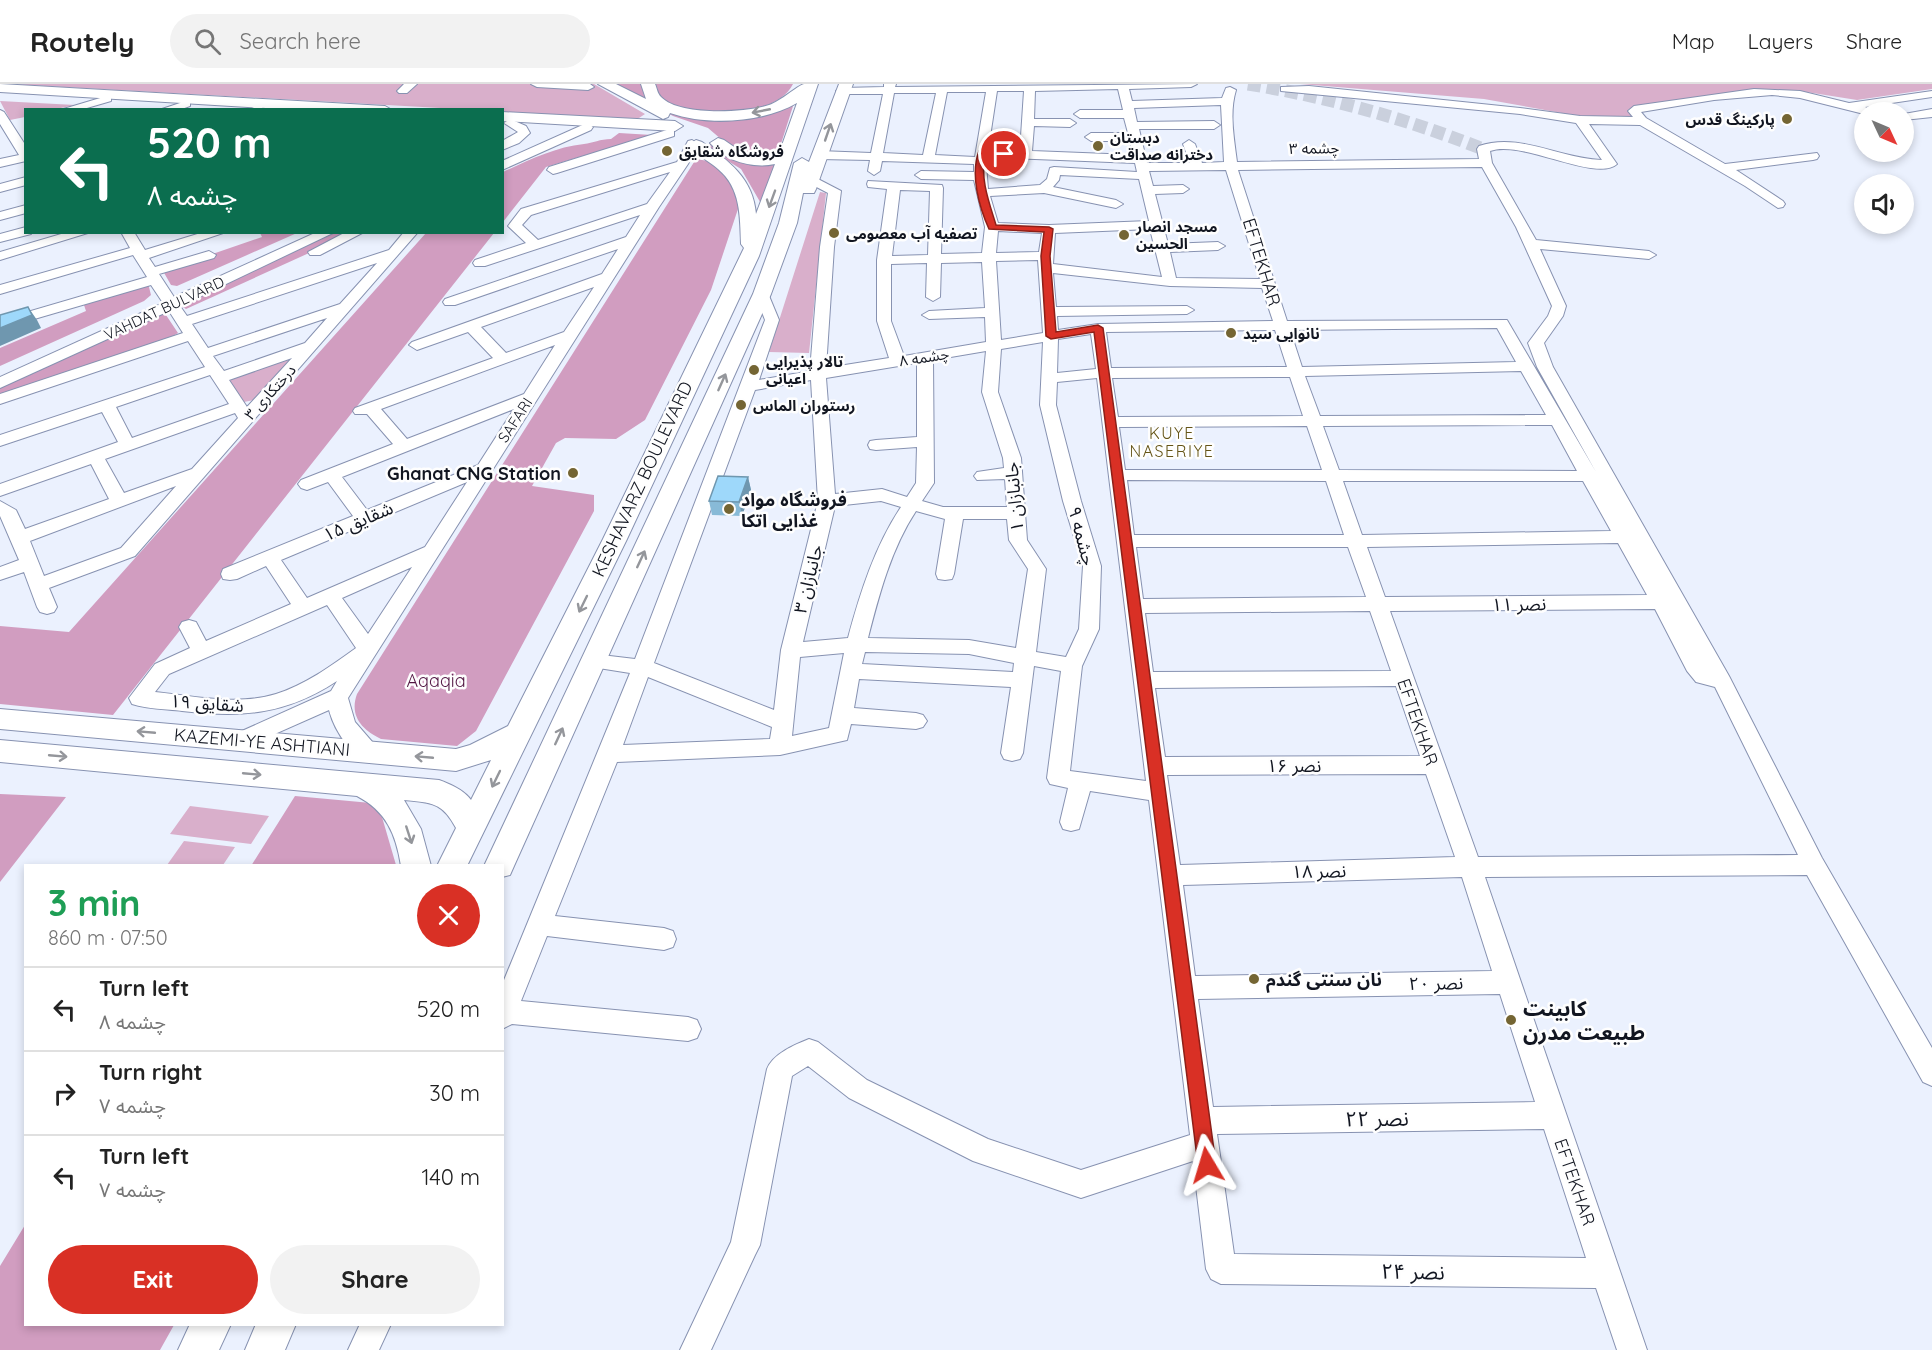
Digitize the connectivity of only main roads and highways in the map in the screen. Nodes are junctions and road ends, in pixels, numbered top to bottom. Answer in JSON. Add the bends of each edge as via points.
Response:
{"nodes":[{"id":1,"x":605,"y":84,"type":"edge"},
{"id":2,"x":648,"y":84,"type":"edge"},
{"id":3,"x":811,"y":84,"type":"edge"},
{"id":4,"x":826,"y":84,"type":"edge"},
{"id":5,"x":0,"y":88,"type":"edge"},
{"id":6,"x":844,"y":88,"type":"edge"},
{"id":7,"x":0,"y":93,"type":"edge"},
{"id":8,"x":259,"y":107,"type":"edge"},
{"id":9,"x":301,"y":108,"type":"edge"},
{"id":10,"x":656,"y":110,"type":"junction"},
{"id":11,"x":505,"y":120,"type":"edge"},
{"id":12,"x":627,"y":123,"type":"junction"},
{"id":13,"x":676,"y":128,"type":"junction"},
{"id":14,"x":702,"y":138,"type":"junction"},
{"id":15,"x":789,"y":149,"type":"junction"},
{"id":16,"x":717,"y":159,"type":"junction"},
{"id":17,"x":683,"y":162,"type":"road end"},
{"id":18,"x":788,"y":223,"type":"junction"},
{"id":19,"x":750,"y":256,"type":"junction"},
{"id":20,"x":0,"y":719,"type":"edge"},
{"id":21,"x":518,"y":734,"type":"junction"},
{"id":22,"x":0,"y":751,"type":"edge"},
{"id":23,"x":456,"y":760,"type":"junction"},
{"id":24,"x":360,"y":784,"type":"junction"},
{"id":25,"x":439,"y":792,"type":"junction"},
{"id":26,"x":472,"y":829,"type":"junction"},
{"id":27,"x":416,"y":864,"type":"edge"},
{"id":28,"x":453,"y":864,"type":"edge"},
{"id":29,"x":500,"y":864,"type":"edge"},
{"id":30,"x":211,"y":1326,"type":"edge"},
{"id":31,"x":276,"y":1326,"type":"edge"},
{"id":32,"x":198,"y":1350,"type":"edge"},
{"id":33,"x":265,"y":1350,"type":"edge"}],
"edges":[{"from":1,"to":10,"type":"main road"},
{"from":3,"to":2,"type":"main road","one_way":true,"via":[[799,97],[776,108],[721,116],[672,109],[651,95]]},
{"from":3,"to":15,"type":"main road","name":"KESHAVARZ BOULEVARD"},
{"from":4,"to":18,"type":"main road","name":"KESHAVARZ BOULEVARD"},
{"from":5,"to":8,"type":"main road"},
{"from":18,"to":6,"type":"main road","one_way":true,"via":[[805,197]]},
{"from":7,"to":8,"type":"main road"},
{"from":8,"to":9,"type":"main road"},
{"from":10,"to":12,"type":"main road","via":[[649,118]]},
{"from":10,"to":13,"type":"main road"},
{"from":11,"to":12,"type":"main road"},
{"from":11,"to":13,"type":"main road","via":[[586,127]]},
{"from":12,"to":13,"type":"main road"},
{"from":13,"to":14,"type":"main road","via":[[691,125]]},
{"from":14,"to":15,"type":"main road","via":[[755,162],[771,161]]},
{"from":14,"to":16,"type":"main road"},
{"from":15,"to":19,"type":"main road","name":"KESHAVARZ BOULEVARD","one_way":true},
{"from":16,"to":17,"type":"main road","via":[[702,157]]},
{"from":16,"to":19,"type":"main road","via":[[743,187],[748,203]]},
{"from":29,"to":18,"type":"main road","name":"KESHAVARZ BOULEVARD","one_way":true,"via":[[762,294]]},
{"from":19,"to":21,"type":"main road","name":"KESHAVARZ BOULEVARD","one_way":true},
{"from":23,"to":20,"type":"main road","name":"KAZEMI-YE ASHTIANI","one_way":true},
{"from":21,"to":23,"type":"main road","name":"KAZEMI-YE ASHTIANI"},
{"from":21,"to":26,"type":"main road","name":"KESHAVARZ BOULEVARD","one_way":true},
{"from":22,"to":24,"type":"main road","name":"KAZEMI-YE ASHTIANI","one_way":true},
{"from":23,"to":25,"type":"main road"},
{"from":24,"to":25,"type":"main road","name":"KAZEMI-YE ASHTIANI"},
{"from":24,"to":27,"type":"main road","one_way":true,"via":[[386,798],[398,810],[407,827]]},
{"from":25,"to":26,"type":"main road","via":[[458,804]]},
{"from":26,"to":28,"type":"main road","name":"KESHAVARZ BOULEVARD"},
{"from":30,"to":32,"type":"main road"},
{"from":31,"to":33,"type":"main road"}]}
